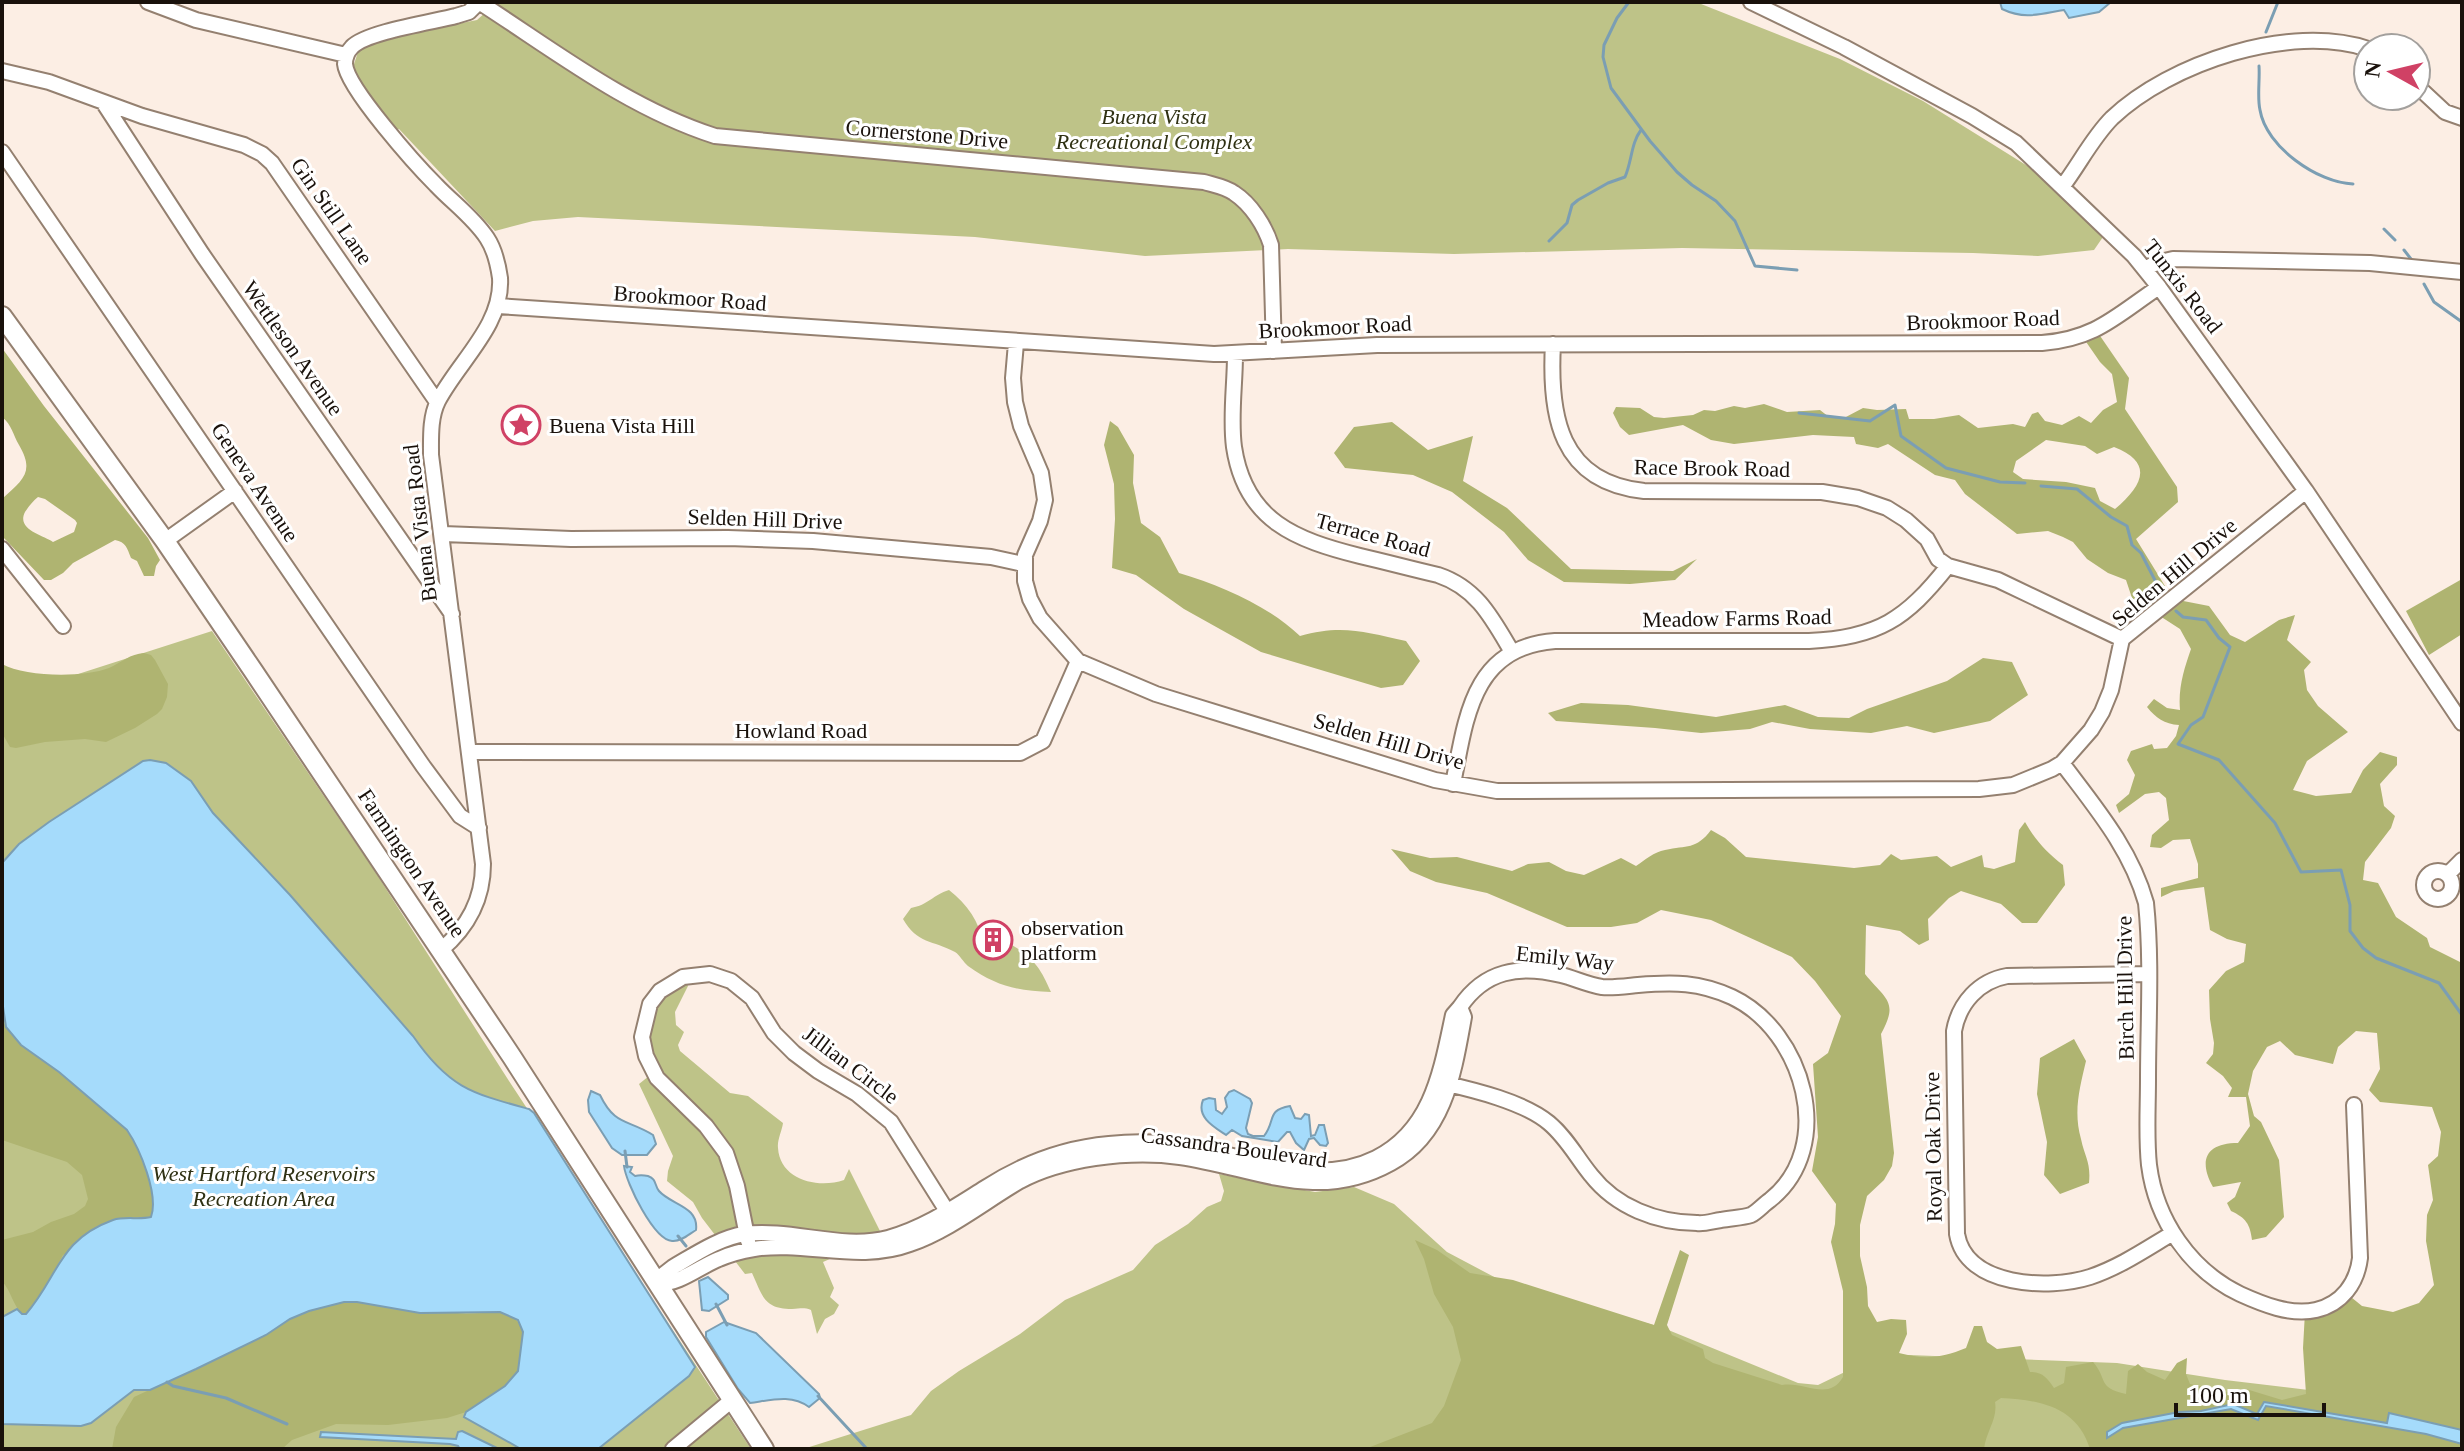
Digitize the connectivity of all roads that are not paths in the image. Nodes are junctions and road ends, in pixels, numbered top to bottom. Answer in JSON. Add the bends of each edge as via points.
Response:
{"nodes":[{"id":1,"x":148,"y":2,"type":"edge"},
{"id":2,"x":479,"y":2,"type":"edge"},
{"id":3,"x":1751,"y":2,"type":"edge"},
{"id":4,"x":2352,"y":45,"type":"edge"},
{"id":5,"x":346,"y":55,"type":"junction"},
{"id":6,"x":2,"y":71,"type":"edge"},
{"id":7,"x":2432,"y":100,"type":"edge"},
{"id":8,"x":103,"y":102,"type":"junction"},
{"id":9,"x":2462,"y":118,"type":"edge"},
{"id":10,"x":2,"y":152,"type":"edge"},
{"id":11,"x":2062,"y":187,"type":"junction"},
{"id":12,"x":2145,"y":269,"type":"junction"},
{"id":13,"x":2462,"y":272,"type":"edge"},
{"id":14,"x":2159,"y":287,"type":"junction"},
{"id":15,"x":498,"y":306,"type":"junction"},
{"id":16,"x":2,"y":316,"type":"edge"},
{"id":17,"x":1016,"y":343,"type":"junction"},
{"id":18,"x":1553,"y":344,"type":"junction"},
{"id":19,"x":1274,"y":351,"type":"junction"},
{"id":20,"x":1235,"y":355,"type":"junction"},
{"id":21,"x":437,"y":402,"type":"junction"},
{"id":22,"x":235,"y":491,"type":"junction"},
{"id":23,"x":2306,"y":491,"type":"junction"},
{"id":24,"x":443,"y":534,"type":"junction"},
{"id":25,"x":165,"y":541,"type":"junction"},
{"id":26,"x":2,"y":549,"type":"edge"},
{"id":27,"x":1023,"y":564,"type":"junction"},
{"id":28,"x":1948,"y":566,"type":"junction"},
{"id":29,"x":453,"y":616,"type":"junction"},
{"id":30,"x":63,"y":626,"type":"dead end"},
{"id":31,"x":2122,"y":639,"type":"junction"},
{"id":32,"x":1512,"y":652,"type":"junction"},
{"id":33,"x":1078,"y":661,"type":"junction"},
{"id":34,"x":2462,"y":723,"type":"edge"},
{"id":35,"x":469,"y":752,"type":"junction"},
{"id":36,"x":2062,"y":763,"type":"junction"},
{"id":37,"x":1453,"y":784,"type":"junction"},
{"id":38,"x":479,"y":828,"type":"junction"},
{"id":39,"x":2462,"y":860,"type":"edge"},
{"id":40,"x":2448,"y":874,"type":"dead end"},
{"id":41,"x":441,"y":950,"type":"junction"},
{"id":42,"x":2148,"y":974,"type":"junction"},
{"id":43,"x":1445,"y":1084,"type":"junction"},
{"id":44,"x":2354,"y":1105,"type":"dead end"},
{"id":45,"x":951,"y":1218,"type":"junction"},
{"id":46,"x":2173,"y":1233,"type":"junction"},
{"id":47,"x":746,"y":1234,"type":"junction"},
{"id":48,"x":750,"y":1250,"type":"junction"},
{"id":49,"x":658,"y":1284,"type":"junction"},
{"id":50,"x":732,"y":1400,"type":"junction"},
{"id":51,"x":673,"y":1449,"type":"edge"},
{"id":52,"x":764,"y":1449,"type":"edge"}],
"edges":[{"from":1,"to":5,"type":"street","via":[[196,20]]},
{"from":2,"to":5,"type":"street","via":[[469,12],[373,36]]},
{"from":2,"to":19,"type":"street","name":"Cornerstone Drive","via":[[642,106],[715,136],[1225,188],[1249,207],[1268,234]]},
{"from":3,"to":11,"type":"street","name":"Tunxis Road","via":[[1972,116],[2016,143]]},
{"from":4,"to":11,"type":"street","via":[[2286,42],[2233,53],[2192,69],[2148,91],[2111,120]]},
{"from":5,"to":15,"type":"street","via":[[348,72],[378,117],[487,238],[497,262]]},
{"from":6,"to":8,"type":"street","name":"Gin Still Lane"},
{"from":7,"to":9,"type":"street"},
{"from":8,"to":21,"type":"street","name":"Gin Still Lane","via":[[262,154]]},
{"from":8,"to":29,"type":"street","name":"Wettleson Avenue"},
{"from":10,"to":22,"type":"street","name":"Geneva Avenue"},
{"from":11,"to":12,"type":"street","name":"Tunxis Road"},
{"from":12,"to":13,"type":"street","via":[[2173,259],[2370,263]]},
{"from":12,"to":14,"type":"street","name":"Tunxis Road"},
{"from":14,"to":18,"type":"street","name":"Brookmoor Road","via":[[2096,330],[2065,341]]},
{"from":14,"to":23,"type":"street","name":"Tunxis Road"},
{"from":15,"to":17,"type":"street","name":"Brookmoor Road"},
{"from":15,"to":21,"type":"street","name":"Buena Vista Road"},
{"from":16,"to":25,"type":"main road","name":"Farmington Avenue"},
{"from":17,"to":20,"type":"street","name":"Brookmoor Road"},
{"from":17,"to":27,"type":"street","via":[[1015,402],[1045,495]]},
{"from":18,"to":19,"type":"street","name":"Brookmoor Road"},
{"from":18,"to":28,"type":"street","name":"Race Brook Road","via":[[1553,401],[1560,431],[1578,460],[1608,482],[1644,491],[1816,491],[1858,498],[1906,520]]},
{"from":19,"to":20,"type":"street","name":"Brookmoor Road"},
{"from":20,"to":32,"type":"street","name":"Terrace Road","via":[[1235,453],[1262,510],[1306,541],[1457,583],[1480,600]]},
{"from":21,"to":24,"type":"street","name":"Buena Vista Road","via":[[431,455]]},
{"from":22,"to":25,"type":"street"},
{"from":22,"to":38,"type":"street","name":"Geneva Avenue","via":[[423,766],[460,816]]},
{"from":23,"to":31,"type":"street","name":"Selden Hill Drive"},
{"from":23,"to":34,"type":"street","name":"Tunxis Road"},
{"from":24,"to":27,"type":"street","name":"Selden Hill Drive","via":[[813,541]]},
{"from":24,"to":29,"type":"street","name":"Buena Vista Road"},
{"from":25,"to":41,"type":"main road","name":"Farmington Avenue"},
{"from":26,"to":30,"type":"street"},
{"from":27,"to":33,"type":"street","name":"Selden Hill Drive","via":[[1036,612]]},
{"from":28,"to":31,"type":"street","via":[[1998,580]]},
{"from":28,"to":32,"type":"street","name":"Meadow Farms Road","via":[[1904,614],[1844,638],[1555,641]]},
{"from":29,"to":35,"type":"street","name":"Buena Vista Road"},
{"from":31,"to":36,"type":"street","name":"Selden Hill Drive","via":[[2098,720]]},
{"from":32,"to":37,"type":"street","via":[[1492,668],[1474,696]]},
{"from":33,"to":35,"type":"street","name":"Howland Road","via":[[1043,741],[1020,753]]},
{"from":33,"to":37,"type":"street","name":"Selden Hill Drive","via":[[1156,694]]},
{"from":35,"to":38,"type":"street","name":"Buena Vista Road"},
{"from":36,"to":37,"type":"street","name":"Selden Hill Drive","via":[[2013,785],[1979,789],[1515,792]]},
{"from":36,"to":42,"type":"street","name":"Birch Hill Drive","via":[[2113,831],[2136,874],[2146,903]]},
{"from":38,"to":41,"type":"street","name":"Buena Vista Road","via":[[480,892],[465,927]]},
{"from":39,"to":40,"type":"street"},
{"from":41,"to":49,"type":"main road","name":"Farmington Avenue"},
{"from":42,"to":46,"type":"street","name":"Birch Hill Drive","via":[[2149,1166]]},
{"from":42,"to":46,"type":"street","name":"Royal Oak Drive","via":[[2007,976],[1990,981],[1966,1001],[1954,1031],[1957,1234],[1964,1255],[1982,1270],[2047,1283],[2097,1274]]},
{"from":43,"to":43,"type":"street","name":"Emily Way","via":[[1453,1015],[1485,982],[1508,970],[1557,974],[1603,987],[1700,985],[1735,999],[1764,1020],[1787,1047],[1804,1090],[1807,1123],[1801,1156],[1784,1189],[1750,1215],[1698,1224],[1647,1216],[1604,1191],[1548,1122],[1492,1095]]},
{"from":43,"to":45,"type":"street","name":"Cassandra Boulevard","via":[[1403,1141],[1355,1167],[1317,1171],[1192,1146],[1106,1144],[1068,1150],[1012,1172]]},
{"from":44,"to":46,"type":"street","name":"Birch Hill Drive","via":[[2360,1258],[2354,1281],[2335,1301],[2300,1312],[2260,1302],[2216,1279]]},
{"from":45,"to":47,"type":"street","name":"Cassandra Boulevard","via":[[860,1241]]},
{"from":45,"to":47,"type":"street","name":"Jillian Circle","via":[[891,1122],[794,1053],[752,998],[731,981],[710,974],[683,977],[650,1004],[642,1037],[646,1056],[657,1078],[726,1153]]},
{"from":45,"to":48,"type":"street","name":"Cassandra Boulevard","via":[[909,1245],[885,1250]]},
{"from":47,"to":48,"type":"street","name":"Jillian Circle"},
{"from":47,"to":49,"type":"street","name":"Cassandra Boulevard","via":[[673,1267]]},
{"from":48,"to":49,"type":"street","name":"Cassandra Boulevard"},
{"from":49,"to":50,"type":"main road","name":"Farmington Avenue"},
{"from":50,"to":51,"type":"street"},
{"from":50,"to":52,"type":"main road","name":"Farmington Avenue"}]}
